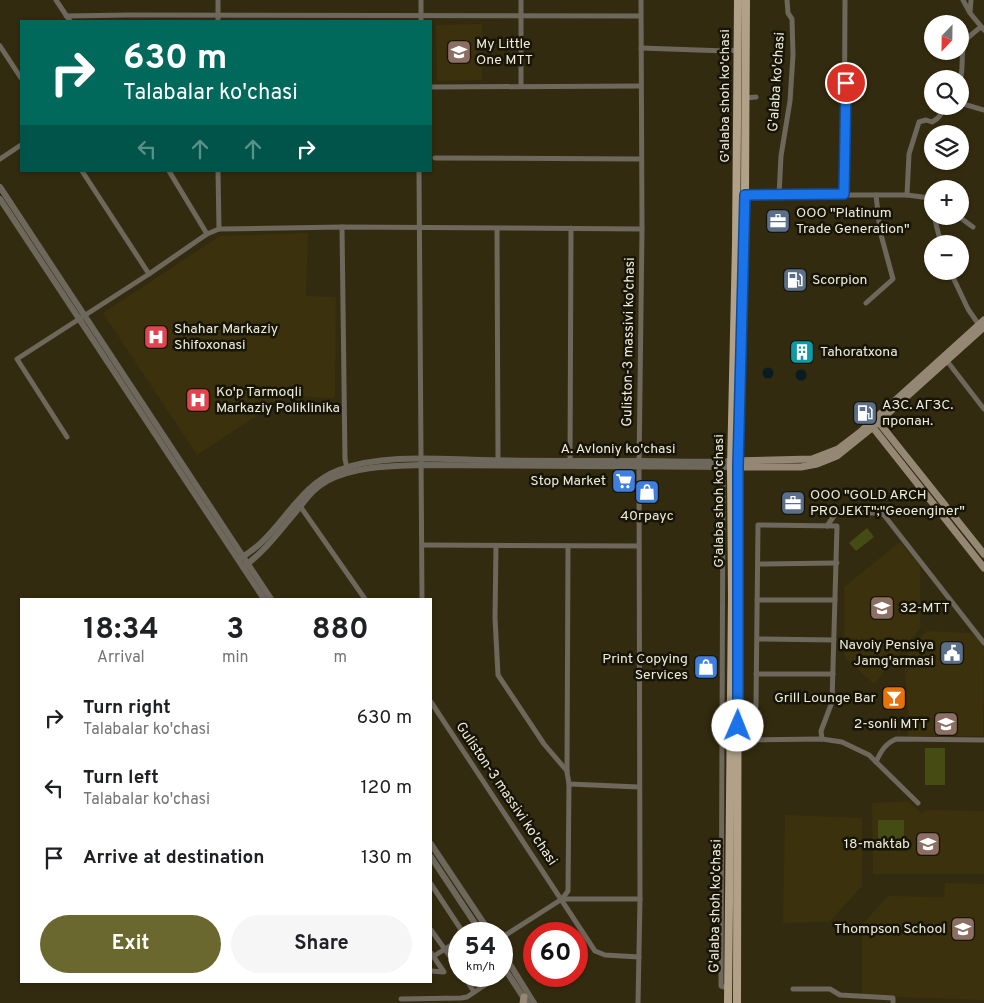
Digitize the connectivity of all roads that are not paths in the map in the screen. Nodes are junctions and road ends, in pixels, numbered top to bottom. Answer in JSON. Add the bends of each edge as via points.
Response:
{"nodes":[{"id":1,"x":56,"y":0,"type":"edge"},
{"id":2,"x":218,"y":0,"type":"edge"},
{"id":3,"x":421,"y":0,"type":"edge"},
{"id":4,"x":521,"y":0,"type":"edge"},
{"id":5,"x":641,"y":0,"type":"edge"},
{"id":6,"x":738,"y":0,"type":"edge"},
{"id":7,"x":746,"y":0,"type":"edge"},
{"id":8,"x":787,"y":0,"type":"edge"},
{"id":9,"x":845,"y":0,"type":"edge"},
{"id":10,"x":963,"y":0,"type":"edge"},
{"id":11,"x":971,"y":0,"type":"edge"},
{"id":12,"x":970,"y":13,"type":"junction"},
{"id":13,"x":218,"y":15,"type":"junction"},
{"id":14,"x":521,"y":15,"type":"junction"},
{"id":15,"x":640,"y":16,"type":"junction"},
{"id":16,"x":421,"y":18,"type":"edge"},
{"id":17,"x":68,"y":19,"type":"edge"},
{"id":18,"x":218,"y":20,"type":"edge"},
{"id":19,"x":983,"y":29,"type":"edge"},
{"id":20,"x":0,"y":46,"type":"edge"},
{"id":21,"x":641,"y":48,"type":"junction"},
{"id":22,"x":738,"y":50,"type":"junction"},
{"id":23,"x":963,"y":70,"type":"edge"},
{"id":24,"x":20,"y":76,"type":"edge"},
{"id":25,"x":521,"y":86,"type":"junction"},
{"id":26,"x":642,"y":86,"type":"junction"},
{"id":27,"x":432,"y":87,"type":"edge"},
{"id":28,"x":756,"y":97,"type":"dead end"},
{"id":29,"x":746,"y":98,"type":"junction"},
{"id":30,"x":969,"y":106,"type":"edge"},
{"id":31,"x":984,"y":110,"type":"edge"},
{"id":32,"x":941,"y":115,"type":"edge"},
{"id":33,"x":20,"y":146,"type":"edge"},
{"id":34,"x":436,"y":158,"type":"dead end"},
{"id":35,"x":0,"y":159,"type":"edge"},
{"id":36,"x":641,"y":159,"type":"junction"},
{"id":37,"x":83,"y":172,"type":"edge"},
{"id":38,"x":170,"y":172,"type":"edge"},
{"id":39,"x":218,"y":172,"type":"edge"},
{"id":40,"x":420,"y":172,"type":"edge"},
{"id":41,"x":0,"y":187,"type":"edge"},
{"id":42,"x":844,"y":194,"type":"junction"},
{"id":43,"x":745,"y":195,"type":"junction"},
{"id":44,"x":779,"y":195,"type":"junction"},
{"id":45,"x":876,"y":195,"type":"junction"},
{"id":46,"x":906,"y":195,"type":"junction"},
{"id":47,"x":924,"y":196,"type":"edge"},
{"id":48,"x":0,"y":198,"type":"edge"},
{"id":49,"x":969,"y":224,"type":"edge"},
{"id":50,"x":342,"y":227,"type":"junction"},
{"id":51,"x":973,"y":227,"type":"dead end"},
{"id":52,"x":420,"y":228,"type":"junction"},
{"id":53,"x":571,"y":228,"type":"junction"},
{"id":54,"x":219,"y":229,"type":"junction"},
{"id":55,"x":497,"y":229,"type":"junction"},
{"id":56,"x":642,"y":229,"type":"junction"},
{"id":57,"x":207,"y":234,"type":"junction"},
{"id":58,"x":149,"y":274,"type":"junction"},
{"id":59,"x":954,"y":280,"type":"edge"},
{"id":60,"x":866,"y":303,"type":"dead end"},
{"id":61,"x":82,"y":318,"type":"junction"},
{"id":62,"x":982,"y":324,"type":"edge"},
{"id":63,"x":947,"y":361,"type":"junction"},
{"id":64,"x":984,"y":409,"type":"edge"},
{"id":65,"x":877,"y":420,"type":"junction"},
{"id":66,"x":871,"y":425,"type":"junction"},
{"id":67,"x":67,"y":437,"type":"dead end"},
{"id":68,"x":498,"y":460,"type":"junction"},
{"id":69,"x":422,"y":462,"type":"junction"},
{"id":70,"x":570,"y":462,"type":"junction"},
{"id":71,"x":639,"y":464,"type":"junction"},
{"id":72,"x":734,"y":464,"type":"junction"},
{"id":73,"x":347,"y":468,"type":"junction"},
{"id":74,"x":723,"y":481,"type":"dead end"},
{"id":75,"x":300,"y":506,"type":"junction"},
{"id":76,"x":727,"y":514,"type":"junction"},
{"id":77,"x":827,"y":526,"type":"junction"},
{"id":78,"x":422,"y":545,"type":"junction"},
{"id":79,"x":496,"y":546,"type":"junction"},
{"id":80,"x":568,"y":546,"type":"junction"},
{"id":81,"x":639,"y":546,"type":"junction"},
{"id":82,"x":984,"y":554,"type":"edge"},
{"id":83,"x":241,"y":558,"type":"junction"},
{"id":84,"x":837,"y":563,"type":"junction"},
{"id":85,"x":758,"y":564,"type":"junction"},
{"id":86,"x":246,"y":565,"type":"junction"},
{"id":87,"x":984,"y":568,"type":"edge"},
{"id":88,"x":263,"y":598,"type":"edge"},
{"id":89,"x":271,"y":598,"type":"edge"},
{"id":90,"x":364,"y":598,"type":"edge"},
{"id":91,"x":422,"y":598,"type":"edge"},
{"id":92,"x":757,"y":600,"type":"junction"},
{"id":93,"x":836,"y":600,"type":"junction"},
{"id":94,"x":757,"y":639,"type":"junction"},
{"id":95,"x":834,"y":640,"type":"junction"},
{"id":96,"x":984,"y":643,"type":"edge"},
{"id":97,"x":756,"y":674,"type":"junction"},
{"id":98,"x":833,"y":674,"type":"junction"},
{"id":99,"x":432,"y":704,"type":"edge"},
{"id":100,"x":738,"y":712,"type":"junction"},
{"id":101,"x":738,"y":740,"type":"junction"},
{"id":102,"x":822,"y":740,"type":"junction"},
{"id":103,"x":984,"y":740,"type":"edge"},
{"id":104,"x":876,"y":762,"type":"junction"},
{"id":105,"x":567,"y":772,"type":"junction"},
{"id":106,"x":569,"y":784,"type":"junction"},
{"id":107,"x":639,"y":787,"type":"junction"},
{"id":108,"x":918,"y":803,"type":"dead end"},
{"id":109,"x":432,"y":848,"type":"edge"},
{"id":110,"x":435,"y":862,"type":"edge"},
{"id":111,"x":432,"y":886,"type":"edge"},
{"id":112,"x":562,"y":899,"type":"junction"},
{"id":113,"x":640,"y":899,"type":"junction"},
{"id":114,"x":456,"y":922,"type":"edge"},
{"id":115,"x":474,"y":922,"type":"edge"},
{"id":116,"x":482,"y":922,"type":"edge"},
{"id":117,"x":513,"y":930,"type":"edge"},
{"id":118,"x":432,"y":931,"type":"edge"},
{"id":119,"x":448,"y":948,"type":"edge"},
{"id":120,"x":445,"y":950,"type":"junction"},
{"id":121,"x":432,"y":954,"type":"edge"},
{"id":122,"x":448,"y":954,"type":"edge"},
{"id":123,"x":639,"y":957,"type":"junction"},
{"id":124,"x":513,"y":969,"type":"edge"},
{"id":125,"x":432,"y":971,"type":"edge"},
{"id":126,"x":513,"y":983,"type":"edge"},
{"id":127,"x":471,"y":987,"type":"edge"},
{"id":128,"x":482,"y":987,"type":"edge"},
{"id":129,"x":793,"y":989,"type":"dead end"},
{"id":130,"x":474,"y":992,"type":"junction"},
{"id":131,"x":401,"y":999,"type":"dead end"},
{"id":132,"x":524,"y":1001,"type":"edge"},
{"id":133,"x":534,"y":1003,"type":"edge"},
{"id":134,"x":638,"y":1003,"type":"edge"},
{"id":135,"x":728,"y":1003,"type":"edge"},
{"id":136,"x":737,"y":1003,"type":"edge"},
{"id":137,"x":893,"y":1003,"type":"edge"}],
"edges":[{"from":1,"to":17,"type":"street"},
{"from":2,"to":13,"type":"street"},
{"from":3,"to":16,"type":"street"},
{"from":4,"to":14,"type":"street"},
{"from":5,"to":15,"type":"street","name":"Guliston-3 massivi ko'chasi"},
{"from":6,"to":22,"type":"main road","name":"G'alaba shoh ko'chasi"},
{"from":7,"to":29,"type":"main road","name":"G'alaba shoh ko'chasi"},
{"from":8,"to":44,"type":"street","name":"G'alaba ko'chasi","via":[[792,19],[792,55]]},
{"from":9,"to":42,"type":"street"},
{"from":10,"to":12,"type":"street"},
{"from":11,"to":12,"type":"street"},
{"from":12,"to":19,"type":"street"},
{"from":13,"to":16,"type":"street"},
{"from":13,"to":17,"type":"street"},
{"from":13,"to":18,"type":"street"},
{"from":14,"to":15,"type":"street"},
{"from":14,"to":16,"type":"street"},
{"from":14,"to":25,"type":"street"},
{"from":15,"to":21,"type":"street","name":"Guliston-3 massivi ko'chasi"},
{"from":19,"to":23,"type":"street","via":[[967,38],[962,49]]},
{"from":20,"to":24,"type":"street"},
{"from":21,"to":22,"type":"street"},
{"from":21,"to":26,"type":"street","name":"Guliston-3 massivi ko'chasi"},
{"from":22,"to":72,"type":"main road","name":"G'alaba shoh ko'chasi"},
{"from":25,"to":26,"type":"street"},
{"from":25,"to":27,"type":"street"},
{"from":26,"to":36,"type":"street","name":"Guliston-3 massivi ko'chasi"},
{"from":28,"to":29,"type":"street"},
{"from":29,"to":43,"type":"main road","name":"G'alaba shoh ko'chasi"},
{"from":30,"to":31,"type":"street"},
{"from":32,"to":46,"type":"street","via":[[932,122],[919,122],[909,154]]},
{"from":33,"to":35,"type":"street"},
{"from":34,"to":36,"type":"street"},
{"from":36,"to":56,"type":"street","name":"Guliston-3 massivi ko'chasi"},
{"from":37,"to":58,"type":"street"},
{"from":38,"to":57,"type":"street"},
{"from":39,"to":54,"type":"street"},
{"from":40,"to":52,"type":"street"},
{"from":41,"to":61,"type":"street"},
{"from":42,"to":44,"type":"street"},
{"from":42,"to":45,"type":"street"},
{"from":43,"to":44,"type":"street"},
{"from":43,"to":72,"type":"main road","name":"G'alaba shoh ko'chasi"},
{"from":45,"to":46,"type":"street"},
{"from":45,"to":60,"type":"street","via":[[880,231],[893,280]]},
{"from":46,"to":47,"type":"street"},
{"from":48,"to":61,"type":"street"},
{"from":49,"to":51,"type":"street"},
{"from":50,"to":52,"type":"street"},
{"from":50,"to":54,"type":"street"},
{"from":50,"to":73,"type":"street"},
{"from":52,"to":55,"type":"street"},
{"from":52,"to":69,"type":"street"},
{"from":53,"to":55,"type":"street"},
{"from":53,"to":56,"type":"street"},
{"from":53,"to":70,"type":"street"},
{"from":54,"to":57,"type":"street"},
{"from":55,"to":68,"type":"street"},
{"from":56,"to":71,"type":"street","name":"Guliston-3 massivi ko'chasi"},
{"from":57,"to":58,"type":"street"},
{"from":58,"to":61,"type":"street"},
{"from":59,"to":62,"type":"street","via":[[968,309]]},
{"from":61,"to":67,"type":"street","via":[[17,359]]},
{"from":61,"to":83,"type":"street"},
{"from":62,"to":63,"type":"main road","name":"A. Avloniy ko'chasi"},
{"from":62,"to":65,"type":"main road","name":"A. Avloniy ko'chasi"},
{"from":63,"to":64,"type":"street"},
{"from":63,"to":65,"type":"main road","name":"A. Avloniy ko'chasi"},
{"from":65,"to":66,"type":"main road","name":"A. Avloniy ko'chasi"},
{"from":65,"to":82,"type":"main road"},
{"from":66,"to":72,"type":"main road","name":"A. Avloniy ko'chasi","via":[[842,453],[817,464],[801,467]]},
{"from":66,"to":87,"type":"main road"},
{"from":68,"to":69,"type":"street","name":"A. Avloniy ko'chasi"},
{"from":68,"to":70,"type":"street","name":"A. Avloniy ko'chasi"},
{"from":69,"to":71,"type":"street","name":"A. Avloniy ko'chasi"},
{"from":69,"to":73,"type":"street","name":"A. Avloniy ko'chasi","via":[[390,460]]},
{"from":69,"to":75,"type":"street","name":"A. Avloniy ko'chasi","via":[[358,471],[325,481]]},
{"from":69,"to":78,"type":"street"},
{"from":70,"to":71,"type":"street","name":"A. Avloniy ko'chasi"},
{"from":71,"to":72,"type":"street","name":"A. Avloniy ko'chasi"},
{"from":71,"to":81,"type":"street","name":"Guliston-3 massivi ko'chasi"},
{"from":72,"to":76,"type":"main road","name":"G'alaba shoh ko'chasi"},
{"from":72,"to":100,"type":"main road","name":"G'alaba shoh ko'chasi"},
{"from":73,"to":83,"type":"street","name":"A. Avloniy ko'chasi","via":[[337,470],[316,483],[259,545]]},
{"from":74,"to":76,"type":"street"},
{"from":75,"to":86,"type":"street","name":"A. Avloniy ko'chasi"},
{"from":75,"to":90,"type":"street"},
{"from":76,"to":135,"type":"main road","name":"G'alaba shoh ko'chasi"},
{"from":77,"to":84,"type":"street","via":[[837,526]]},
{"from":77,"to":85,"type":"street","via":[[758,525]]},
{"from":77,"to":96,"type":"street","via":[[836,513],[884,515]]},
{"from":78,"to":79,"type":"street"},
{"from":78,"to":91,"type":"street"},
{"from":79,"to":80,"type":"street"},
{"from":79,"to":105,"type":"street","name":"Guliston-3 massivi ko'chasi","via":[[498,675],[544,744]]},
{"from":80,"to":81,"type":"street"},
{"from":80,"to":105,"type":"street","name":"Guliston-3 massivi ko'chasi"},
{"from":81,"to":107,"type":"street","name":"Guliston-3 massivi ko'chasi"},
{"from":83,"to":86,"type":"street"},
{"from":84,"to":85,"type":"street"},
{"from":84,"to":93,"type":"street"},
{"from":85,"to":92,"type":"street"},
{"from":86,"to":88,"type":"street"},
{"from":86,"to":89,"type":"street"},
{"from":92,"to":93,"type":"street"},
{"from":92,"to":94,"type":"street"},
{"from":93,"to":95,"type":"street"},
{"from":94,"to":95,"type":"street"},
{"from":94,"to":97,"type":"street"},
{"from":95,"to":98,"type":"street"},
{"from":97,"to":98,"type":"street"},
{"from":97,"to":100,"type":"street","via":[[755,711]]},
{"from":98,"to":102,"type":"street","via":[[832,702],[821,731]]},
{"from":99,"to":112,"type":"street","name":"Guliston-3 massivi ko'chasi"},
{"from":100,"to":101,"type":"main road","name":"G'alaba shoh ko'chasi"},
{"from":101,"to":102,"type":"street"},
{"from":101,"to":136,"type":"main road","name":"G'alaba shoh ko'chasi"},
{"from":102,"to":104,"type":"street","via":[[842,742]]},
{"from":103,"to":104,"type":"street","via":[[896,739],[887,743]]},
{"from":104,"to":108,"type":"street"},
{"from":105,"to":106,"type":"street","name":"Guliston-3 massivi ko'chasi"},
{"from":106,"to":107,"type":"street"},
{"from":106,"to":112,"type":"street","name":"Guliston-3 massivi ko'chasi","via":[[568,891]]},
{"from":107,"to":113,"type":"street","name":"Guliston-3 massivi ko'chasi"},
{"from":109,"to":110,"type":"street"},
{"from":110,"to":115,"type":"street"},
{"from":110,"to":116,"type":"street"},
{"from":111,"to":114,"type":"street"},
{"from":112,"to":113,"type":"street"},
{"from":112,"to":117,"type":"street"},
{"from":112,"to":123,"type":"street","name":"Guliston-3 massivi ko'chasi","via":[[595,951],[610,956]]},
{"from":113,"to":123,"type":"street","name":"Guliston-3 massivi ko'chasi"},
{"from":118,"to":120,"type":"street"},
{"from":119,"to":120,"type":"street"},
{"from":120,"to":121,"type":"street"},
{"from":120,"to":122,"type":"street"},
{"from":121,"to":125,"type":"street","via":[[444,972]]},
{"from":123,"to":134,"type":"street","name":"Guliston-3 massivi ko'chasi"},
{"from":124,"to":133,"type":"street"},
{"from":126,"to":132,"type":"street"},
{"from":127,"to":130,"type":"street"},
{"from":128,"to":130,"type":"street"},
{"from":129,"to":137,"type":"street","via":[[893,998]]},
{"from":130,"to":131,"type":"street","via":[[461,998]]}]}
